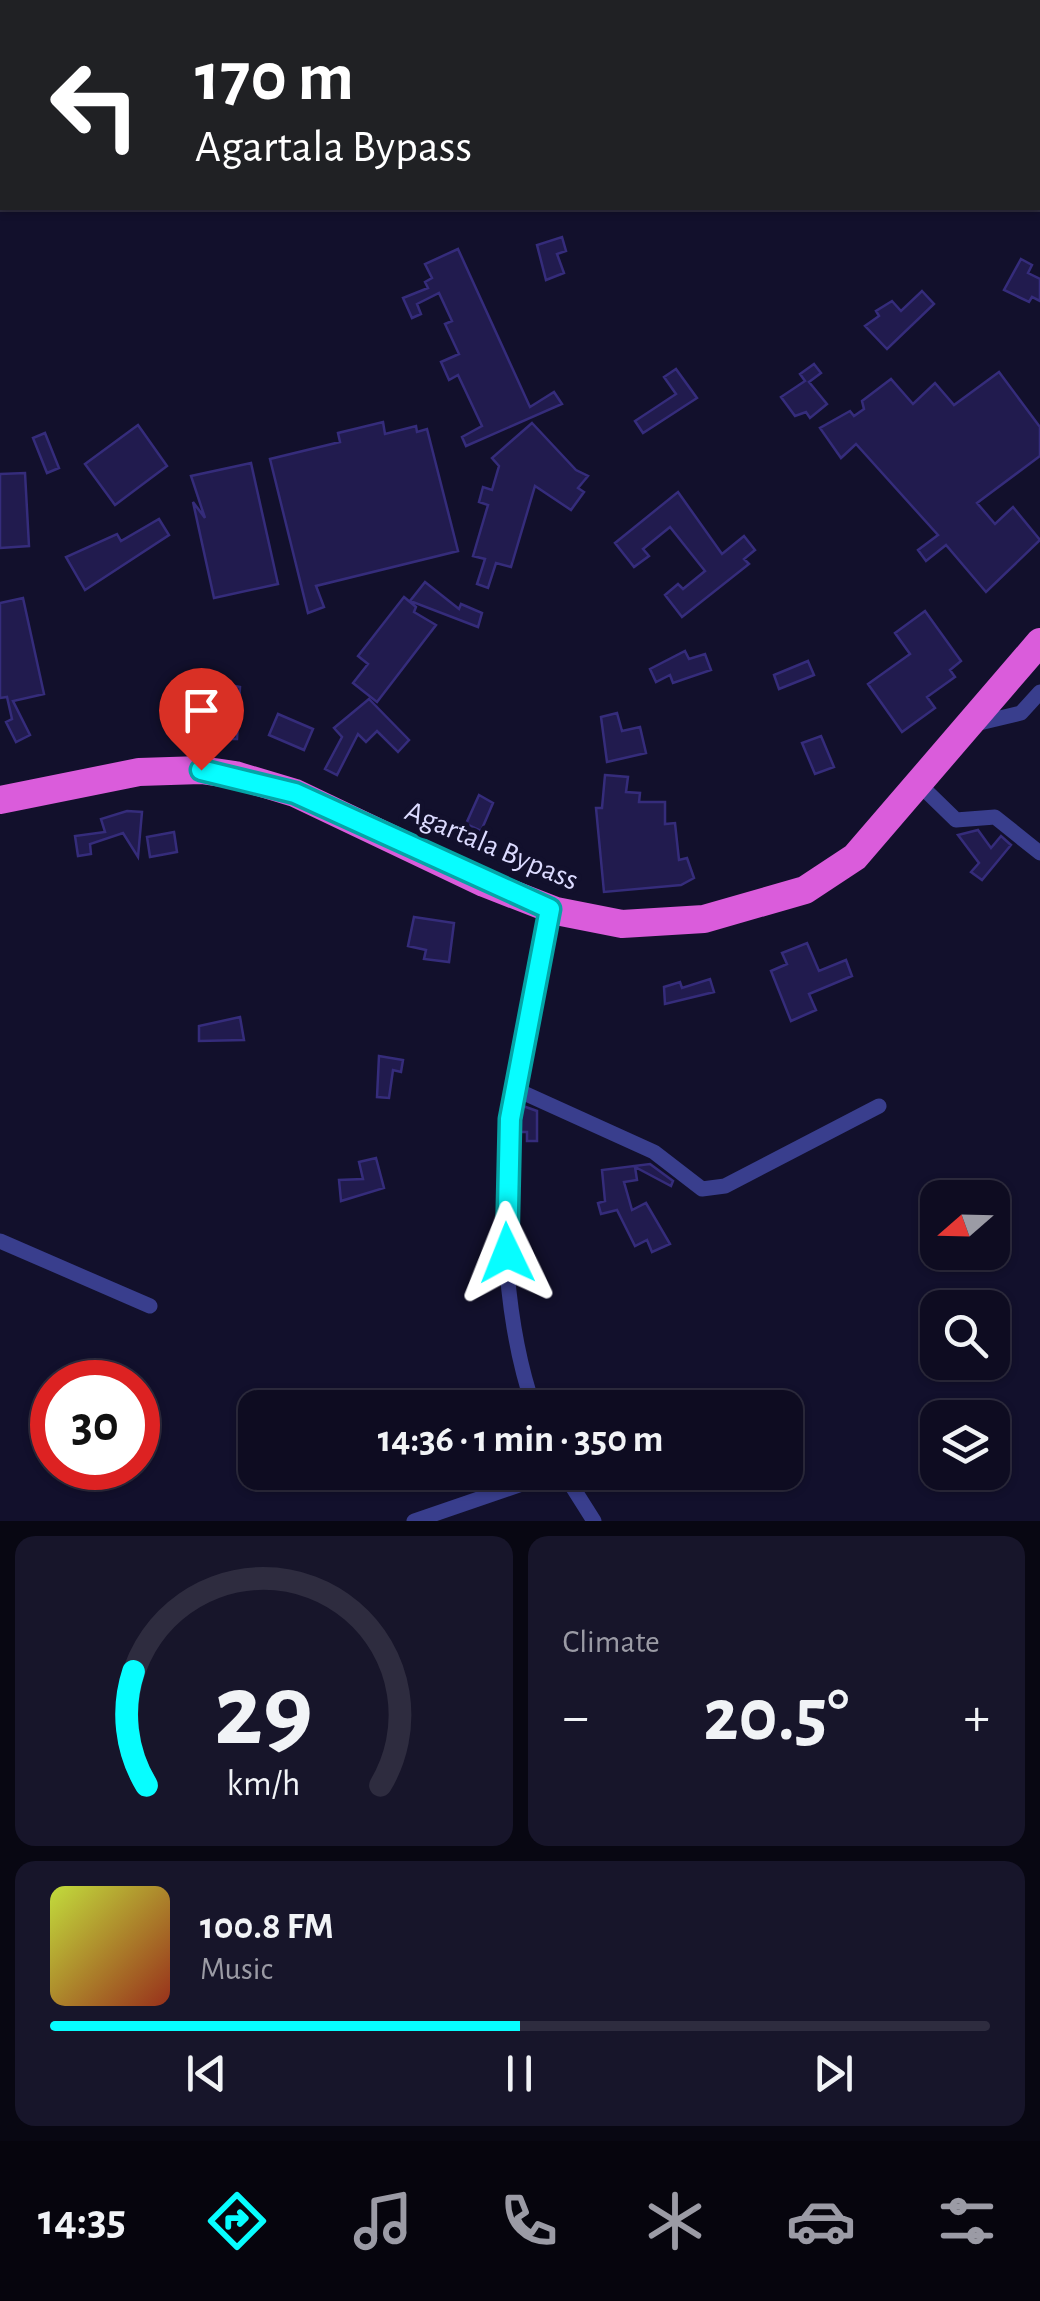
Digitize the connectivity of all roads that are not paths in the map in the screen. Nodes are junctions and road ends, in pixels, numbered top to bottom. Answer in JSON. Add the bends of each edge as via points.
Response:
{"nodes":[{"id":1,"x":1040,"y":642,"type":"edge"},
{"id":2,"x":1040,"y":692,"type":"edge"},
{"id":3,"x":967,"y":726,"type":"junction"},
{"id":4,"x":920,"y":784,"type":"junction"},
{"id":5,"x":0,"y":800,"type":"edge"},
{"id":6,"x":1040,"y":853,"type":"edge"},
{"id":7,"x":550,"y":909,"type":"junction"},
{"id":8,"x":516,"y":1089,"type":"junction"},
{"id":9,"x":879,"y":1106,"type":"dead end"},
{"id":10,"x":0,"y":1241,"type":"edge"},
{"id":11,"x":150,"y":1306,"type":"dead end"},
{"id":12,"x":528,"y":1390,"type":"edge"},
{"id":13,"x":506,"y":1490,"type":"edge"},
{"id":14,"x":572,"y":1490,"type":"edge"},
{"id":15,"x":414,"y":1521,"type":"edge"},
{"id":16,"x":594,"y":1521,"type":"edge"}],
"edges":[{"from":1,"to":3,"type":"highway","name":"Agartala Bypass"},
{"from":2,"to":3,"type":"street","via":[[1021,714]]},
{"from":3,"to":4,"type":"highway","name":"Agartala Bypass"},
{"from":4,"to":6,"type":"street","via":[[956,820],[995,817]]},
{"from":4,"to":7,"type":"highway","name":"Agartala Bypass","via":[[855,857],[782,899],[657,925]]},
{"from":5,"to":7,"type":"highway","name":"Agartala Bypass","via":[[140,772],[235,775],[295,793]]},
{"from":7,"to":8,"type":"street"},
{"from":8,"to":9,"type":"street","via":[[654,1152],[702,1190],[724,1186]]},
{"from":8,"to":12,"type":"street","via":[[506,1163],[509,1279]]},
{"from":10,"to":11,"type":"street"},
{"from":13,"to":15,"type":"street"},
{"from":14,"to":16,"type":"street"}]}
